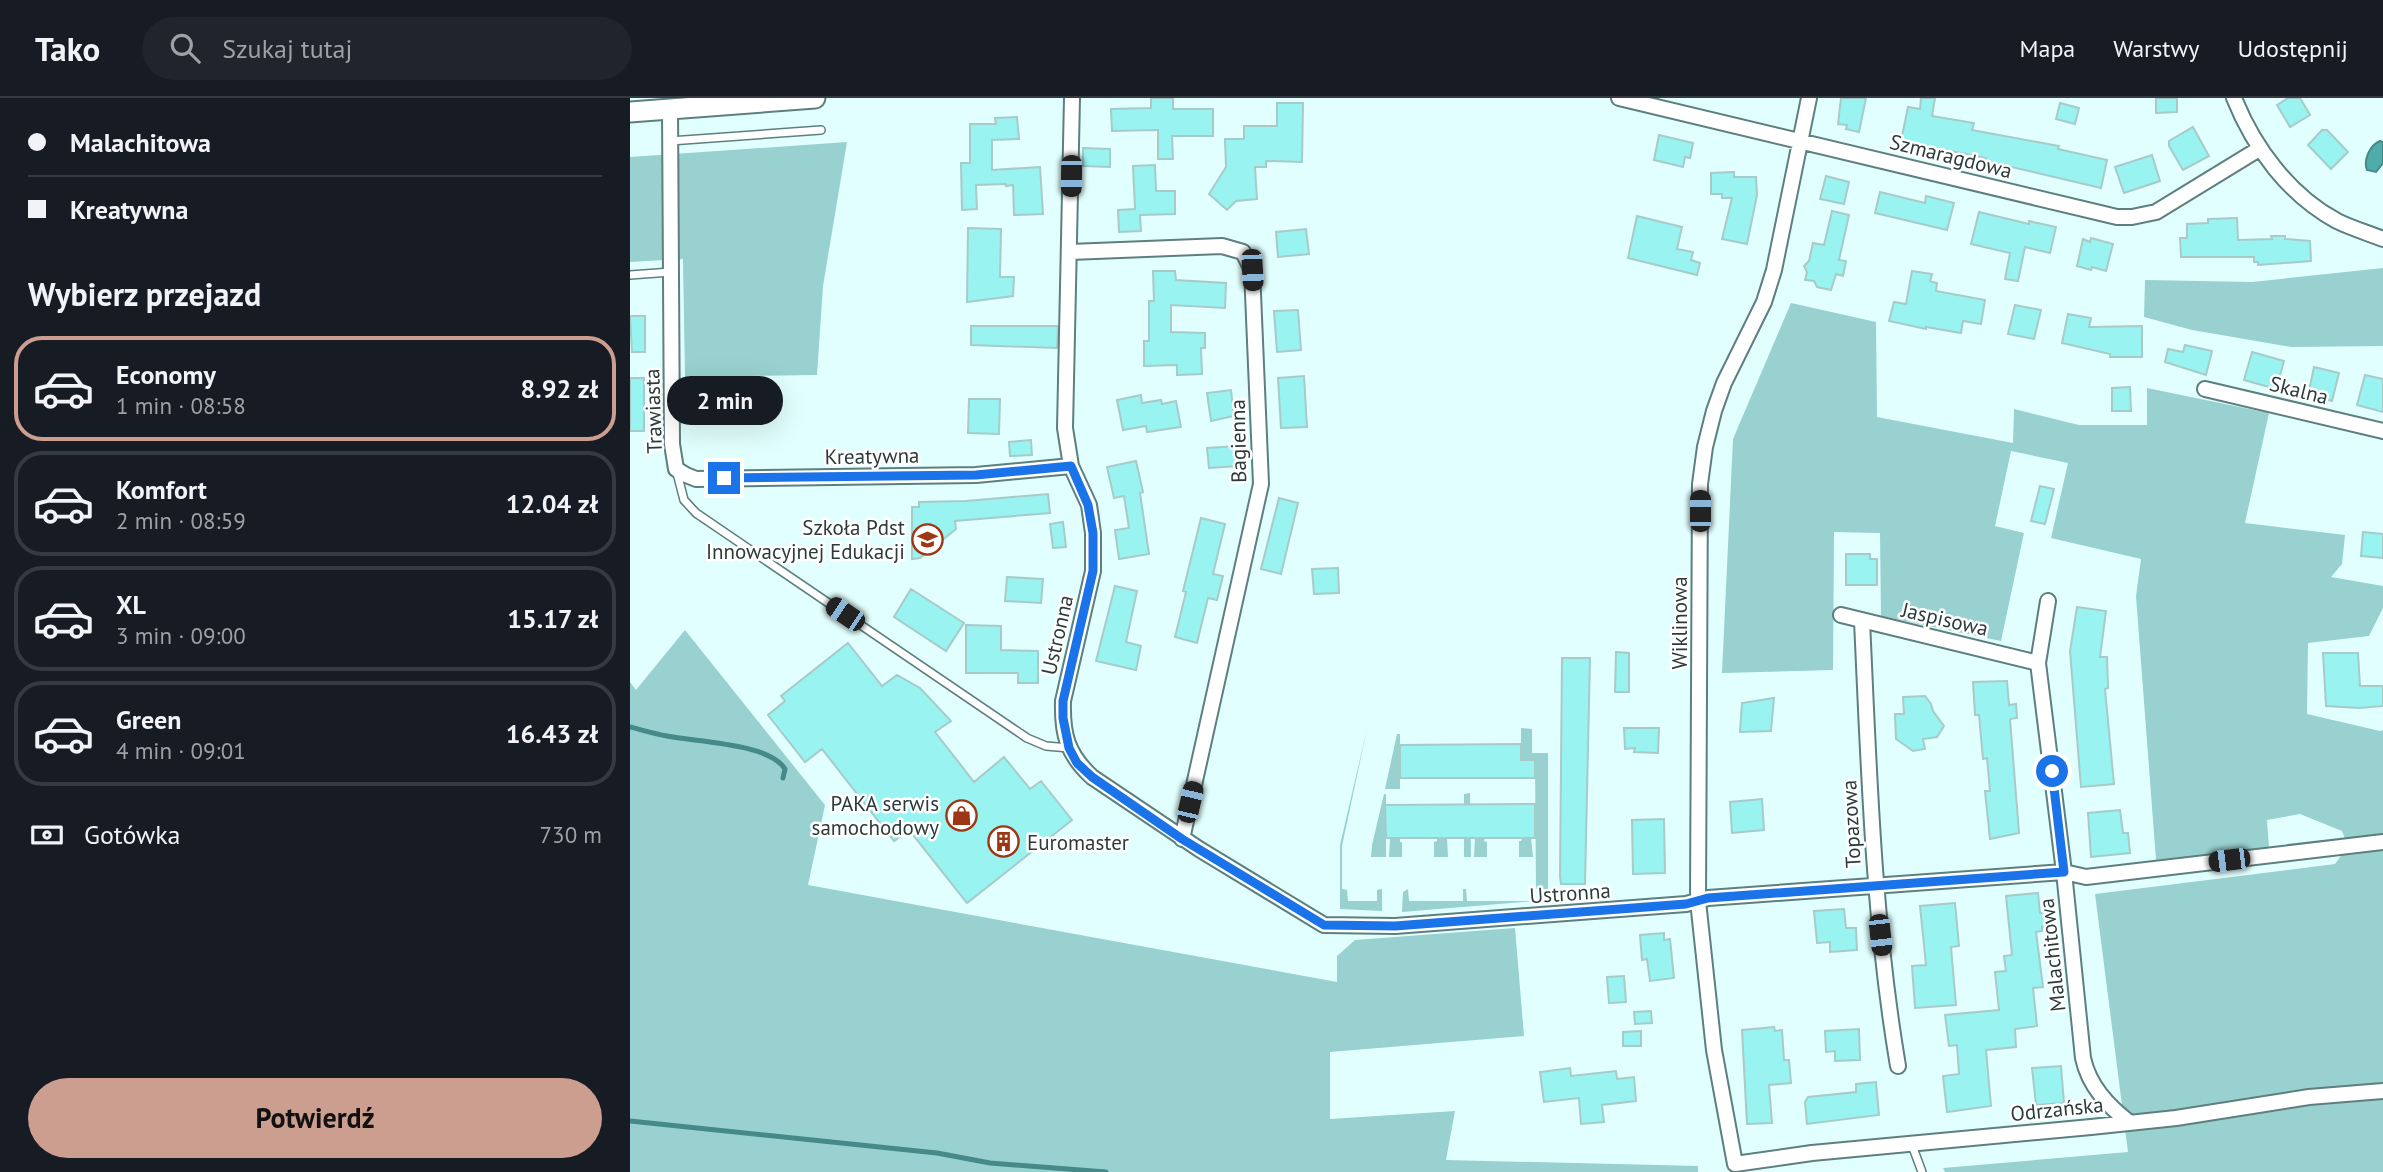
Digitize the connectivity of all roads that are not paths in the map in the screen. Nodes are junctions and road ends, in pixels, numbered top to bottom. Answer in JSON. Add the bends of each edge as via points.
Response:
{"nodes":[{"id":1,"x":815,"y":98,"type":"edge"},
{"id":2,"x":1072,"y":98,"type":"edge"},
{"id":3,"x":1809,"y":98,"type":"edge"},
{"id":4,"x":2234,"y":98,"type":"edge"},
{"id":5,"x":1627,"y":99,"type":"edge"},
{"id":6,"x":670,"y":109,"type":"junction"},
{"id":7,"x":630,"y":112,"type":"edge"},
{"id":8,"x":821,"y":130,"type":"dead end"},
{"id":9,"x":1800,"y":140,"type":"junction"},
{"id":10,"x":669,"y":141,"type":"junction"},
{"id":11,"x":2259,"y":149,"type":"junction"},
{"id":12,"x":2383,"y":239,"type":"edge"},
{"id":13,"x":1070,"y":253,"type":"junction"},
{"id":14,"x":672,"y":272,"type":"junction"},
{"id":15,"x":630,"y":275,"type":"edge"},
{"id":16,"x":2205,"y":388,"type":"dead end"},
{"id":17,"x":2383,"y":431,"type":"edge"},
{"id":18,"x":1071,"y":466,"type":"junction"},
{"id":19,"x":677,"y":468,"type":"junction"},
{"id":20,"x":2048,"y":601,"type":"dead end"},
{"id":21,"x":1841,"y":615,"type":"dead end"},
{"id":22,"x":1862,"y":621,"type":"junction"},
{"id":23,"x":2038,"y":663,"type":"junction"},
{"id":24,"x":1069,"y":748,"type":"junction"},
{"id":25,"x":1182,"y":839,"type":"junction"},
{"id":26,"x":2383,"y":842,"type":"edge"},
{"id":27,"x":2064,"y":872,"type":"junction"},
{"id":28,"x":1875,"y":887,"type":"junction"},
{"id":29,"x":1698,"y":901,"type":"junction"},
{"id":30,"x":1898,"y":1066,"type":"dead end"},
{"id":31,"x":2383,"y":1091,"type":"edge"},
{"id":32,"x":2130,"y":1123,"type":"junction"},
{"id":33,"x":1912,"y":1145,"type":"junction"},
{"id":34,"x":1729,"y":1168,"type":"edge"},
{"id":35,"x":1922,"y":1172,"type":"edge"}],
"edges":[{"from":1,"to":6,"type":"main road"},
{"from":2,"to":13,"type":"street","name":"Ustronna"},
{"from":3,"to":9,"type":"street","name":"Wiklinowa"},
{"from":4,"to":11,"type":"street"},
{"from":5,"to":9,"type":"street","name":"Szmaragdowa"},
{"from":6,"to":7,"type":"main road"},
{"from":6,"to":10,"type":"street","name":"Trawiasta"},
{"from":8,"to":10,"type":"lane"},
{"from":9,"to":11,"type":"street","name":"Szmaragdowa","via":[[2117,217],[2156,212]]},
{"from":9,"to":29,"type":"street","name":"Wiklinowa","via":[[1767,292],[1714,411],[1700,484]]},
{"from":10,"to":14,"type":"street","name":"Trawiasta"},
{"from":11,"to":12,"type":"street","via":[[2313,205]]},
{"from":13,"to":18,"type":"street","name":"Ustronna","via":[[1065,428]]},
{"from":13,"to":25,"type":"street","name":"Bagienna","via":[[1222,246],[1243,252],[1252,270],[1261,484]]},
{"from":14,"to":15,"type":"lane"},
{"from":14,"to":19,"type":"street","name":"Trawiasta"},
{"from":16,"to":17,"type":"street","name":"Skalna"},
{"from":18,"to":19,"type":"street","name":"Kreatywna","via":[[976,475],[696,479]]},
{"from":18,"to":24,"type":"street","name":"Ustronna","via":[[1088,505],[1093,571],[1063,701]]},
{"from":19,"to":24,"type":"lane","name":"Trawiasta","via":[[684,500],[696,513],[1027,738]]},
{"from":20,"to":23,"type":"street","name":"Malachitowa"},
{"from":21,"to":22,"type":"street","name":"Jaspisowa"},
{"from":22,"to":23,"type":"street","name":"Jaspisowa"},
{"from":22,"to":28,"type":"street","name":"Topazowa"},
{"from":23,"to":27,"type":"street","name":"Malachitowa"},
{"from":24,"to":25,"type":"street","name":"Ustronna","via":[[1092,777]]},
{"from":25,"to":29,"type":"street","name":"Ustronna","via":[[1324,925],[1395,926]]},
{"from":26,"to":27,"type":"street","name":"Ustronna","via":[[2086,877]]},
{"from":27,"to":28,"type":"street","name":"Ustronna"},
{"from":27,"to":32,"type":"street","name":"Malachitowa","via":[[2086,1068],[2109,1107]]},
{"from":28,"to":29,"type":"street","name":"Ustronna"},
{"from":28,"to":30,"type":"street","name":"Topazowa"},
{"from":29,"to":34,"type":"street","name":"Wiklinowa"},
{"from":31,"to":32,"type":"street","name":"Odrzańska"},
{"from":32,"to":33,"type":"street","name":"Odrzańska"},
{"from":33,"to":34,"type":"street","name":"Odrzańska","via":[[1812,1153]]},
{"from":33,"to":35,"type":"lane"}]}
